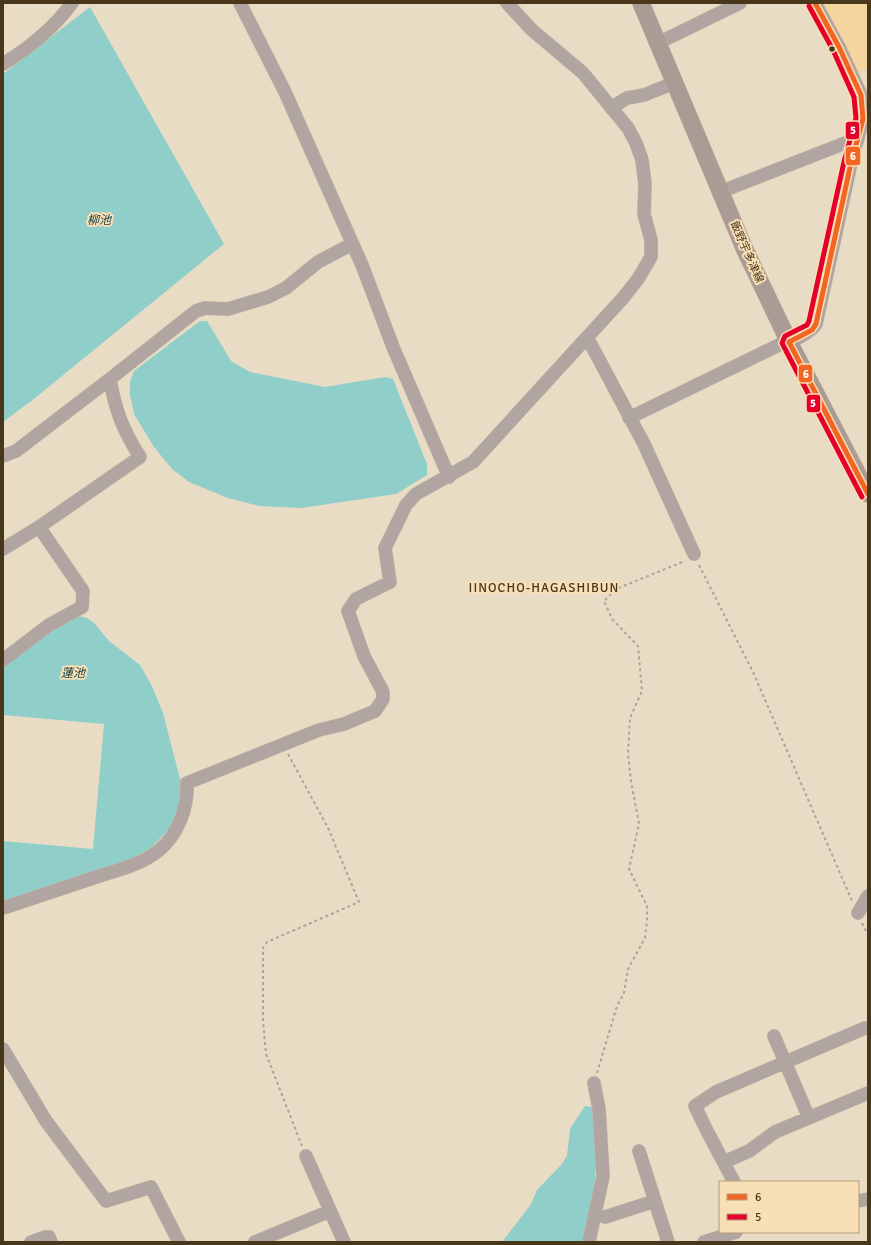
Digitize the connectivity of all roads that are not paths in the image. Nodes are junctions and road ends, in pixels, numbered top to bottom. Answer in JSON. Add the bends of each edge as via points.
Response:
{"nodes":[{"id":1,"x":72,"y":3,"type":"edge"},
{"id":2,"x":240,"y":3,"type":"edge"},
{"id":3,"x":507,"y":3,"type":"edge"},
{"id":4,"x":641,"y":3,"type":"edge"},
{"id":5,"x":740,"y":3,"type":"edge"},
{"id":6,"x":815,"y":3,"type":"edge"},
{"id":7,"x":658,"y":43,"type":"junction"},
{"id":8,"x":3,"y":64,"type":"edge"},
{"id":9,"x":674,"y":83,"type":"junction"},
{"id":10,"x":611,"y":108,"type":"junction"},
{"id":11,"x":866,"y":120,"type":"edge"},
{"id":12,"x":858,"y":138,"type":"junction"},
{"id":13,"x":720,"y":192,"type":"junction"},
{"id":14,"x":352,"y":244,"type":"junction"},
{"id":15,"x":587,"y":337,"type":"junction"},
{"id":16,"x":785,"y":343,"type":"junction"},
{"id":17,"x":110,"y":379,"type":"junction"},
{"id":18,"x":629,"y":418,"type":"junction"},
{"id":19,"x":3,"y":456,"type":"edge"},
{"id":20,"x":449,"y":477,"type":"junction"},
{"id":21,"x":868,"y":494,"type":"edge"},
{"id":22,"x":39,"y":528,"type":"junction"},
{"id":23,"x":3,"y":549,"type":"edge"},
{"id":24,"x":694,"y":554,"type":"road end"},
{"id":25,"x":3,"y":660,"type":"edge"},
{"id":26,"x":868,"y":896,"type":"edge"},
{"id":27,"x":3,"y":908,"type":"edge"},
{"id":28,"x":858,"y":913,"type":"road end"},
{"id":29,"x":865,"y":1028,"type":"dead end"},
{"id":30,"x":774,"y":1036,"type":"dead end"},
{"id":31,"x":4,"y":1053,"type":"edge"},
{"id":32,"x":785,"y":1062,"type":"junction"},
{"id":33,"x":594,"y":1083,"type":"road end"},
{"id":34,"x":868,"y":1093,"type":"edge"},
{"id":35,"x":809,"y":1118,"type":"junction"},
{"id":36,"x":640,"y":1151,"type":"dead end"},
{"id":37,"x":306,"y":1156,"type":"road end"},
{"id":38,"x":724,"y":1162,"type":"junction"},
{"id":39,"x":734,"y":1181,"type":"edge"},
{"id":40,"x":655,"y":1201,"type":"junction"},
{"id":41,"x":330,"y":1211,"type":"junction"},
{"id":42,"x":605,"y":1217,"type":"dead end"},
{"id":43,"x":733,"y":1233,"type":"edge"},
{"id":44,"x":31,"y":1242,"type":"edge"},
{"id":45,"x":51,"y":1242,"type":"edge"},
{"id":46,"x":179,"y":1242,"type":"edge"},
{"id":47,"x":255,"y":1242,"type":"edge"},
{"id":48,"x":344,"y":1242,"type":"edge"},
{"id":49,"x":589,"y":1242,"type":"edge"},
{"id":50,"x":668,"y":1242,"type":"edge"},
{"id":51,"x":704,"y":1242,"type":"edge"}],
"edges":[{"from":1,"to":8,"type":"street","via":[[46,32]]},
{"from":2,"to":14,"type":"street","via":[[285,92]]},
{"from":3,"to":10,"type":"street","via":[[532,30],[583,73]]},
{"from":4,"to":7,"type":"main road","name":"飯野宇多津線"},
{"from":5,"to":7,"type":"street"},
{"from":6,"to":11,"type":"street","via":[[840,47],[861,95]]},
{"from":7,"to":9,"type":"main road","name":"飯野宇多津線"},
{"from":9,"to":10,"type":"street","via":[[644,95],[627,98]]},
{"from":9,"to":13,"type":"main road","name":"飯野宇多津線"},
{"from":10,"to":15,"type":"street","via":[[628,128],[642,160],[645,184],[644,214],[651,257],[623,298]]},
{"from":11,"to":12,"type":"street"},
{"from":12,"to":13,"type":"street"},
{"from":12,"to":16,"type":"street","via":[[816,324],[812,330]]},
{"from":13,"to":16,"type":"main road","name":"飯野宇多津線"},
{"from":14,"to":17,"type":"street","via":[[318,262],[286,288],[268,297],[228,309],[205,308],[196,311]]},
{"from":14,"to":20,"type":"street"},
{"from":15,"to":18,"type":"street"},
{"from":15,"to":20,"type":"street","via":[[473,462]]},
{"from":16,"to":18,"type":"street"},
{"from":16,"to":21,"type":"main road","name":"飯野宇多津線"},
{"from":17,"to":19,"type":"street","via":[[16,451]]},
{"from":17,"to":22,"type":"street","via":[[118,416],[140,457]]},
{"from":18,"to":24,"type":"street","via":[[644,444]]},
{"from":20,"to":27,"type":"street","via":[[416,494],[406,505],[385,548],[390,582],[356,599],[348,611],[364,656],[383,692],[383,699],[375,711],[344,724],[319,730],[187,783],[186,804],[178,827],[157,852],[144,860]]},
{"from":22,"to":23,"type":"street"},
{"from":22,"to":25,"type":"street","via":[[83,591],[82,607],[49,625]]},
{"from":26,"to":28,"type":"street"},
{"from":29,"to":32,"type":"street"},
{"from":30,"to":32,"type":"street"},
{"from":31,"to":46,"type":"street","via":[[46,1121],[106,1201],[151,1187]]},
{"from":32,"to":35,"type":"street"},
{"from":32,"to":38,"type":"street","via":[[716,1092],[695,1106]]},
{"from":33,"to":49,"type":"street","via":[[599,1109],[603,1176]]},
{"from":34,"to":35,"type":"street"},
{"from":35,"to":38,"type":"street","via":[[776,1132],[749,1151]]},
{"from":36,"to":40,"type":"street"},
{"from":37,"to":41,"type":"street"},
{"from":38,"to":39,"type":"street"},
{"from":40,"to":42,"type":"street"},
{"from":40,"to":50,"type":"street"},
{"from":41,"to":47,"type":"street"},
{"from":41,"to":48,"type":"street"},
{"from":43,"to":51,"type":"street"},
{"from":44,"to":45,"type":"street","via":[[45,1237]]}]}
